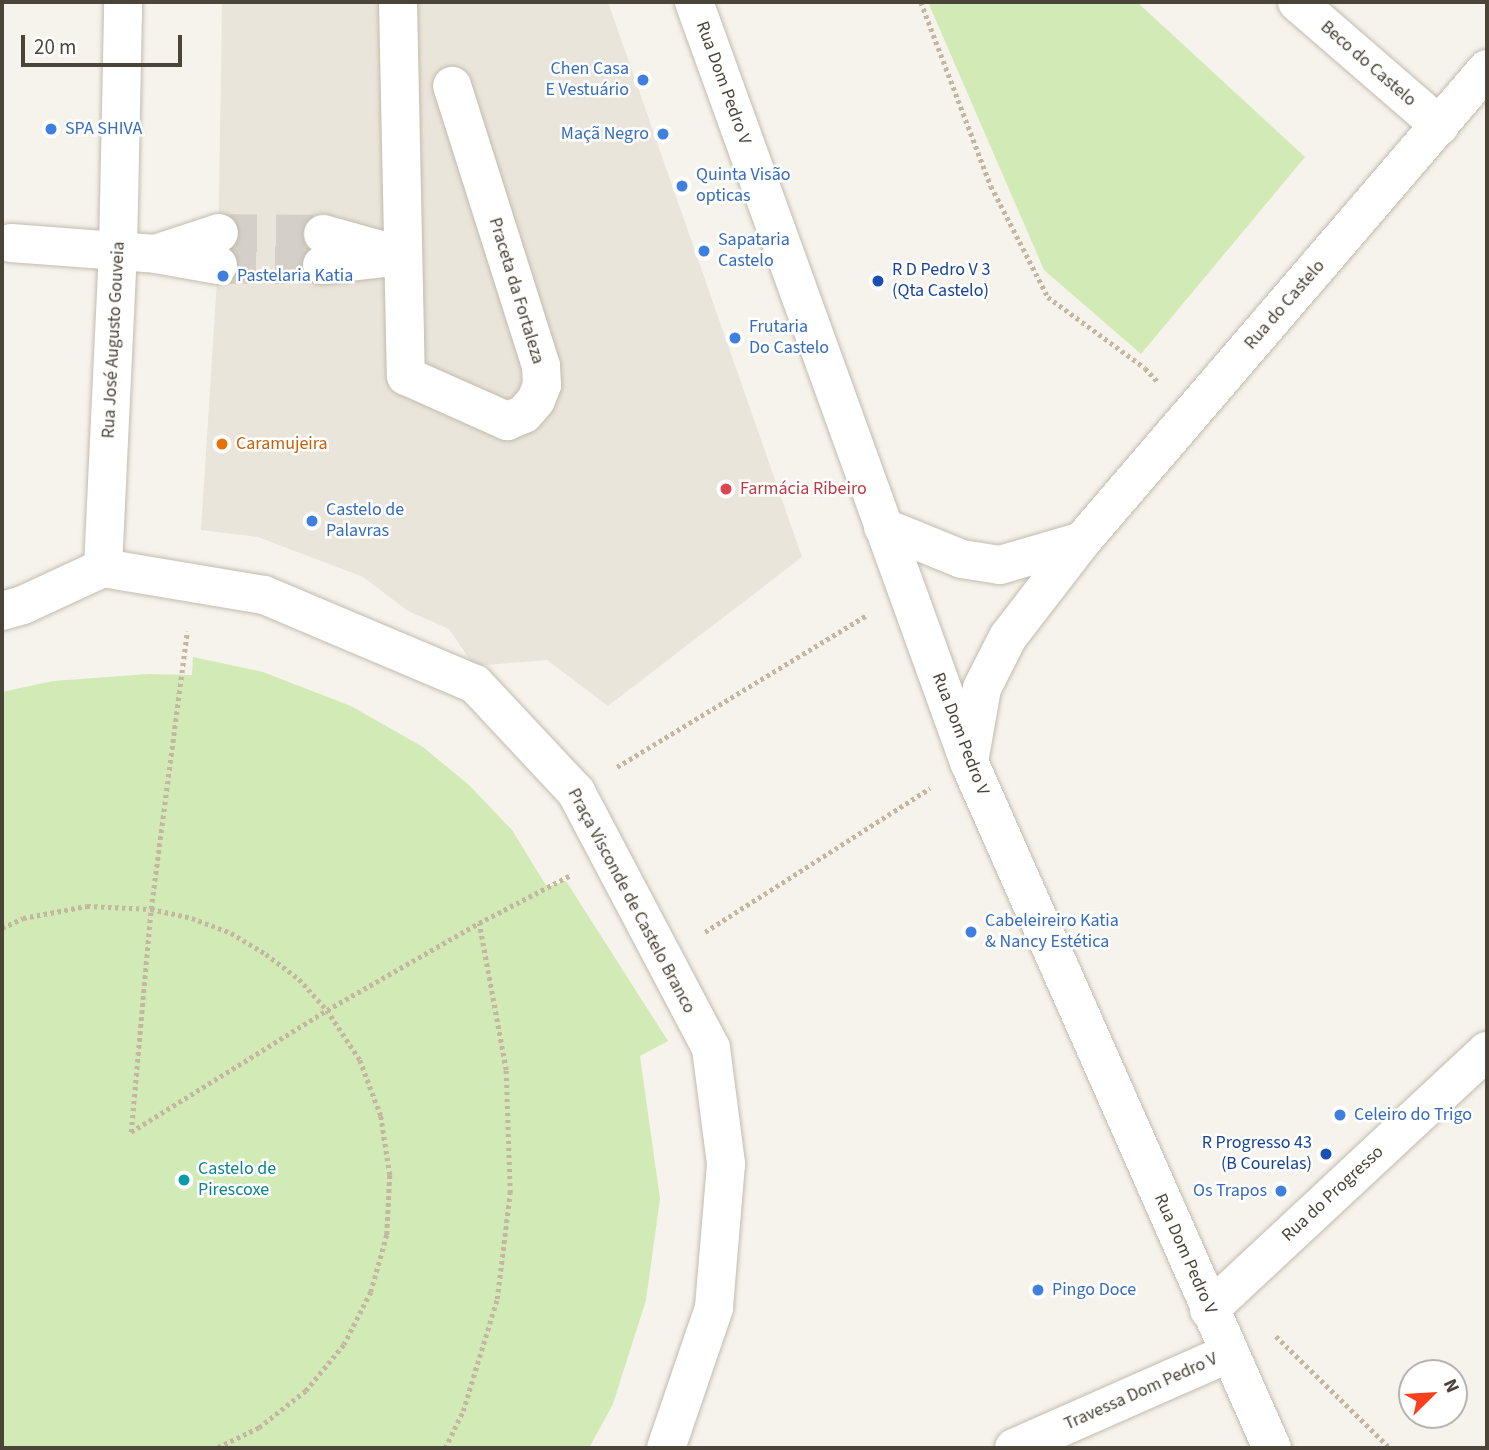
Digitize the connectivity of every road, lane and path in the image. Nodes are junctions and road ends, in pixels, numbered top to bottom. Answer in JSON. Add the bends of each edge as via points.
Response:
{"nodes":[{"id":1,"x":123,"y":2,"type":"edge"},
{"id":2,"x":398,"y":2,"type":"edge"},
{"id":3,"x":694,"y":2,"type":"edge"},
{"id":4,"x":921,"y":2,"type":"edge"},
{"id":5,"x":1297,"y":2,"type":"edge"},
{"id":6,"x":1487,"y":69,"type":"edge"},
{"id":7,"x":452,"y":86,"type":"dead end"},
{"id":8,"x":1440,"y":126,"type":"junction"},
{"id":9,"x":11,"y":243,"type":"dead end"},
{"id":10,"x":218,"y":249,"type":"tunnel mouth"},
{"id":11,"x":323,"y":250,"type":"tunnel mouth"},
{"id":12,"x":118,"y":251,"type":"junction"},
{"id":13,"x":402,"y":256,"type":"junction"},
{"id":14,"x":1191,"y":415,"type":"junction"},
{"id":15,"x":883,"y":527,"type":"junction"},
{"id":16,"x":1083,"y":541,"type":"junction"},
{"id":17,"x":103,"y":568,"type":"junction"},
{"id":18,"x":193,"y":581,"type":"junction"},
{"id":19,"x":906,"y":591,"type":"junction"},
{"id":20,"x":2,"y":611,"type":"edge"},
{"id":21,"x":969,"y":762,"type":"junction"},
{"id":22,"x":576,"y":792,"type":"junction"},
{"id":23,"x":610,"y":855,"type":"junction"},
{"id":24,"x":152,"y":909,"type":"junction"},
{"id":25,"x":479,"y":923,"type":"junction"},
{"id":26,"x":2,"y":928,"type":"edge"},
{"id":27,"x":664,"y":958,"type":"junction"},
{"id":28,"x":327,"y":1010,"type":"junction"},
{"id":29,"x":1487,"y":1051,"type":"edge"},
{"id":30,"x":1220,"y":1300,"type":"junction"},
{"id":31,"x":1229,"y":1353,"type":"junction"},
{"id":32,"x":217,"y":1448,"type":"edge"},
{"id":33,"x":445,"y":1448,"type":"edge"},
{"id":34,"x":666,"y":1448,"type":"edge"},
{"id":35,"x":1014,"y":1448,"type":"edge"},
{"id":36,"x":1272,"y":1448,"type":"edge"},
{"id":37,"x":1390,"y":1448,"type":"edge"}],
"edges":[{"from":1,"to":12,"type":"street","name":"Rua José Augusto Gouveia"},
{"from":2,"to":13,"type":"street","name":"Praceta da Fortaleza"},
{"from":3,"to":15,"type":"street","name":"Rua Dom Pedro V"},
{"from":4,"to":14,"type":"path","via":[[990,186],[1048,297],[1145,368]]},
{"from":5,"to":8,"type":"street","name":"Beco do Castelo"},
{"from":6,"to":8,"type":"street","name":"Rua do Castelo"},
{"from":7,"to":13,"type":"street","name":"Praceta da Fortaleza","via":[[541,366],[542,385],[524,414],[507,421],[406,376]]},
{"from":8,"to":14,"type":"street","name":"Rua do Castelo"},
{"from":9,"to":12,"type":"street"},
{"from":10,"to":12,"type":"street","via":[[156,254]]},
{"from":11,"to":13,"type":"street"},
{"from":12,"to":17,"type":"street","name":"Rua José Augusto Gouveia"},
{"from":14,"to":16,"type":"street","name":"Rua do Castelo"},
{"from":15,"to":16,"type":"street","via":[[962,559],[1000,565]]},
{"from":15,"to":19,"type":"street","name":"Rua Dom Pedro V"},
{"from":16,"to":21,"type":"street","name":"Rua do Castelo","via":[[1008,637],[982,688]]},
{"from":17,"to":18,"type":"street","name":"Praça Visconde de Castelo Branco"},
{"from":17,"to":20,"type":"street"},
{"from":18,"to":22,"type":"street","name":"Praça Visconde de Castelo Branco","via":[[264,595],[475,684]]},
{"from":18,"to":24,"type":"path"},
{"from":19,"to":21,"type":"street","name":"Rua Dom Pedro V"},
{"from":19,"to":22,"type":"path"},
{"from":21,"to":27,"type":"path"},
{"from":21,"to":30,"type":"street","name":"Rua Dom Pedro V"},
{"from":22,"to":23,"type":"street","name":"Praça Visconde de Castelo Branco"},
{"from":23,"to":25,"type":"path"},
{"from":23,"to":27,"type":"street","name":"Praça Visconde de Castelo Branco"},
{"from":24,"to":26,"type":"path","via":[[87,906],[23,918]]},
{"from":24,"to":28,"type":"path","via":[[192,918],[243,940],[299,979]]},
{"from":24,"to":28,"type":"path","via":[[131,1132]]},
{"from":25,"to":28,"type":"path"},
{"from":25,"to":33,"type":"path","via":[[506,1070],[510,1193],[498,1299],[463,1411]]},
{"from":27,"to":34,"type":"street","name":"Praça Visconde de Castelo Branco","via":[[711,1048],[726,1164],[714,1308]]},
{"from":28,"to":32,"type":"path","via":[[360,1060],[382,1116],[390,1175],[387,1234],[371,1292],[344,1345],[306,1391],[259,1428]]},
{"from":29,"to":30,"type":"street","name":"Rua do Progresso"},
{"from":30,"to":31,"type":"street","name":"Rua Dom Pedro V"},
{"from":30,"to":37,"type":"path"},
{"from":31,"to":35,"type":"street","name":"Travessa Dom Pedro V"},
{"from":31,"to":36,"type":"street","name":"Rua Dom Pedro V"}]}
